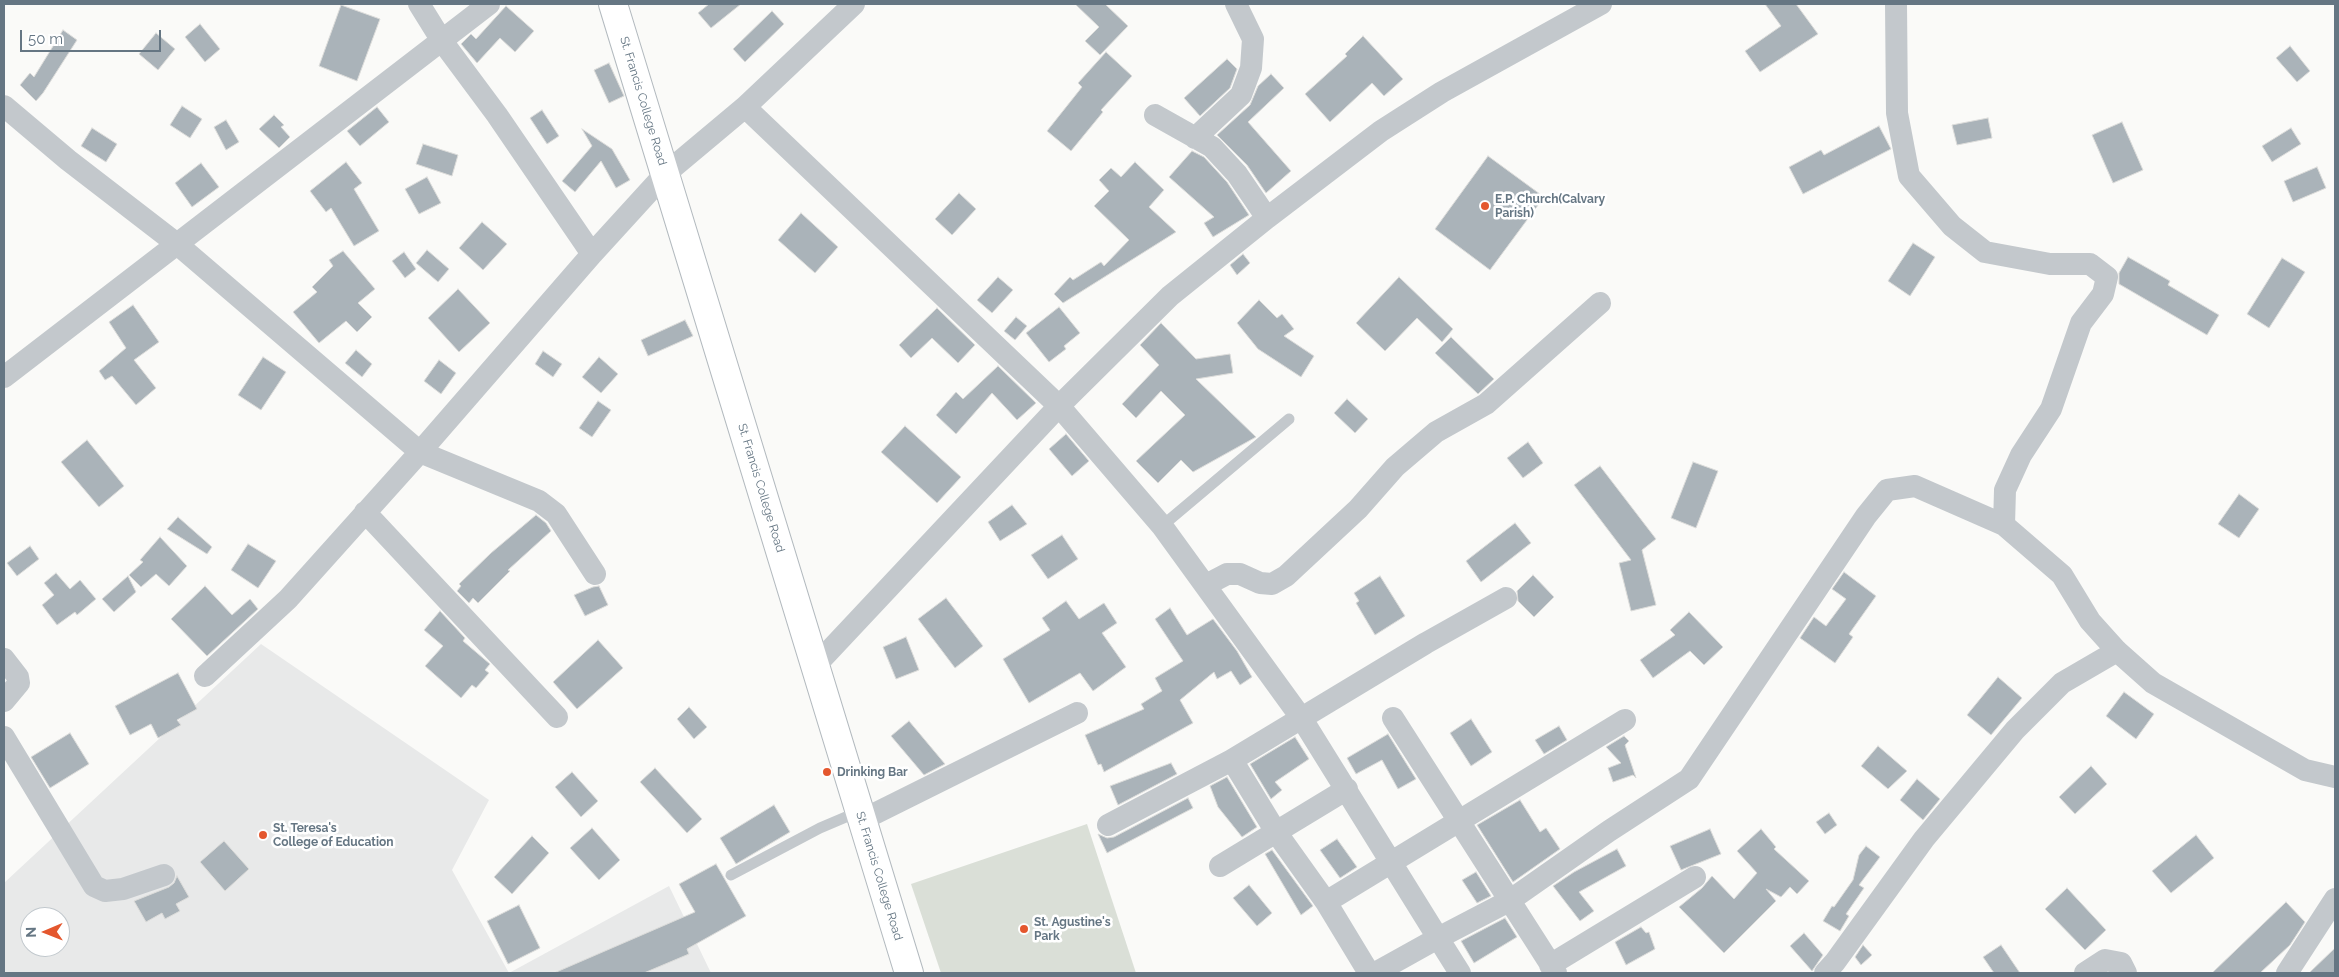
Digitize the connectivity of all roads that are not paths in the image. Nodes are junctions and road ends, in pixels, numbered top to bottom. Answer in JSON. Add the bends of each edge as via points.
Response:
{"nodes":[{"id":1,"x":419,"y":4,"type":"edge"},
{"id":2,"x":489,"y":4,"type":"edge"},
{"id":3,"x":613,"y":4,"type":"edge"},
{"id":4,"x":854,"y":4,"type":"edge"},
{"id":5,"x":1236,"y":4,"type":"edge"},
{"id":6,"x":1601,"y":4,"type":"edge"},
{"id":7,"x":1896,"y":4,"type":"edge"},
{"id":8,"x":442,"y":41,"type":"junction"},
{"id":9,"x":4,"y":106,"type":"edge"},
{"id":10,"x":745,"y":107,"type":"junction"},
{"id":11,"x":1155,"y":115,"type":"dead end"},
{"id":12,"x":1195,"y":138,"type":"junction"},
{"id":13,"x":665,"y":174,"type":"junction"},
{"id":14,"x":1267,"y":218,"type":"junction"},
{"id":15,"x":177,"y":244,"type":"junction"},
{"id":16,"x":592,"y":254,"type":"junction"},
{"id":17,"x":1600,"y":303,"type":"dead end"},
{"id":18,"x":4,"y":377,"type":"edge"},
{"id":19,"x":1059,"y":406,"type":"junction"},
{"id":20,"x":1290,"y":419,"type":"dead end"},
{"id":21,"x":420,"y":452,"type":"junction"},
{"id":22,"x":365,"y":512,"type":"junction"},
{"id":23,"x":2004,"y":525,"type":"junction"},
{"id":24,"x":1162,"y":526,"type":"junction"},
{"id":25,"x":595,"y":574,"type":"dead end"},
{"id":26,"x":1206,"y":585,"type":"junction"},
{"id":27,"x":1506,"y":598,"type":"dead end"},
{"id":28,"x":2117,"y":651,"type":"junction"},
{"id":29,"x":4,"y":659,"type":"edge"},
{"id":30,"x":816,"y":665,"type":"junction"},
{"id":31,"x":205,"y":676,"type":"dead end"},
{"id":32,"x":4,"y":701,"type":"edge"},
{"id":33,"x":1077,"y":713,"type":"dead end"},
{"id":34,"x":557,"y":717,"type":"dead end"},
{"id":35,"x":1302,"y":718,"type":"junction"},
{"id":36,"x":1394,"y":718,"type":"dead end"},
{"id":37,"x":1625,"y":720,"type":"dead end"},
{"id":38,"x":4,"y":738,"type":"edge"},
{"id":39,"x":1232,"y":760,"type":"junction"},
{"id":40,"x":2335,"y":777,"type":"edge"},
{"id":41,"x":1347,"y":789,"type":"junction"},
{"id":42,"x":861,"y":816,"type":"junction"},
{"id":43,"x":1459,"y":821,"type":"junction"},
{"id":44,"x":1108,"y":825,"type":"dead end"},
{"id":45,"x":1276,"y":832,"type":"junction"},
{"id":46,"x":1392,"y":864,"type":"junction"},
{"id":47,"x":1220,"y":866,"type":"dead end"},
{"id":48,"x":164,"y":875,"type":"dead end"},
{"id":49,"x":730,"y":876,"type":"dead end"},
{"id":50,"x":1695,"y":878,"type":"dead end"},
{"id":51,"x":2335,"y":899,"type":"edge"},
{"id":52,"x":1509,"y":901,"type":"junction"},
{"id":53,"x":1326,"y":902,"type":"junction"},
{"id":54,"x":1438,"y":938,"type":"junction"},
{"id":55,"x":1553,"y":969,"type":"edge"},
{"id":56,"x":903,"y":971,"type":"edge"},
{"id":57,"x":1368,"y":973,"type":"edge"},
{"id":58,"x":1375,"y":973,"type":"edge"},
{"id":59,"x":1460,"y":973,"type":"edge"},
{"id":60,"x":1825,"y":973,"type":"edge"},
{"id":61,"x":2085,"y":973,"type":"edge"},
{"id":62,"x":2126,"y":973,"type":"edge"},
{"id":63,"x":2287,"y":973,"type":"edge"}],
"edges":[{"from":1,"to":8,"type":"street"},
{"from":2,"to":8,"type":"street"},
{"from":3,"to":13,"type":"main road","name":"St. Francis College Road"},
{"from":4,"to":10,"type":"street"},
{"from":5,"to":12,"type":"street","via":[[1253,38],[1251,68],[1241,95]]},
{"from":6,"to":14,"type":"street","via":[[1442,92],[1381,131]]},
{"from":7,"to":23,"type":"street","via":[[1897,113],[1909,176],[1952,226],[1986,252],[2050,264],[2090,264],[2107,277],[2103,294],[2081,323],[2051,409],[2021,455],[2005,490]]},
{"from":8,"to":15,"type":"street"},
{"from":8,"to":16,"type":"street"},
{"from":9,"to":15,"type":"street"},
{"from":10,"to":13,"type":"street"},
{"from":10,"to":19,"type":"street"},
{"from":11,"to":12,"type":"street"},
{"from":12,"to":14,"type":"street","via":[[1212,147],[1238,174]]},
{"from":13,"to":16,"type":"street"},
{"from":13,"to":30,"type":"main road","name":"St. Francis College Road"},
{"from":14,"to":19,"type":"street","via":[[1170,296]]},
{"from":15,"to":18,"type":"street"},
{"from":15,"to":21,"type":"street"},
{"from":16,"to":21,"type":"street"},
{"from":17,"to":26,"type":"street","via":[[1486,404],[1436,432],[1395,467],[1358,509],[1286,576],[1272,584],[1260,583],[1240,574],[1227,574]]},
{"from":19,"to":24,"type":"street"},
{"from":19,"to":30,"type":"street"},
{"from":20,"to":24,"type":"lane"},
{"from":21,"to":22,"type":"street"},
{"from":21,"to":25,"type":"street","via":[[539,501],[556,514]]},
{"from":22,"to":31,"type":"street","via":[[288,599]]},
{"from":22,"to":34,"type":"street"},
{"from":23,"to":28,"type":"street","via":[[2062,575],[2090,620]]},
{"from":23,"to":52,"type":"street","via":[[1915,486],[1887,490],[1689,780]]},
{"from":24,"to":26,"type":"street"},
{"from":26,"to":35,"type":"street"},
{"from":27,"to":35,"type":"street"},
{"from":28,"to":40,"type":"street","via":[[2153,683],[2230,728],[2305,770]]},
{"from":28,"to":60,"type":"street","via":[[2062,683],[2015,730],[1924,839]]},
{"from":29,"to":32,"type":"street","via":[[20,683]]},
{"from":30,"to":42,"type":"main road","name":"St. Francis College Road"},
{"from":33,"to":42,"type":"street"},
{"from":35,"to":39,"type":"street"},
{"from":35,"to":41,"type":"street"},
{"from":36,"to":43,"type":"street"},
{"from":37,"to":43,"type":"street"},
{"from":38,"to":48,"type":"street","via":[[94,886],[105,891],[122,889]]},
{"from":39,"to":44,"type":"street"},
{"from":39,"to":45,"type":"street"},
{"from":41,"to":45,"type":"street"},
{"from":41,"to":46,"type":"street"},
{"from":42,"to":49,"type":"lane","via":[[820,828]]},
{"from":42,"to":56,"type":"main road","name":"St. Francis College Road"},
{"from":43,"to":46,"type":"street"},
{"from":43,"to":52,"type":"street"},
{"from":45,"to":47,"type":"street"},
{"from":45,"to":53,"type":"street"},
{"from":46,"to":53,"type":"street"},
{"from":46,"to":54,"type":"street"},
{"from":50,"to":55,"type":"street"},
{"from":51,"to":63,"type":"street"},
{"from":52,"to":54,"type":"street"},
{"from":52,"to":55,"type":"street"},
{"from":53,"to":57,"type":"street"},
{"from":54,"to":58,"type":"street"},
{"from":54,"to":59,"type":"street"},
{"from":61,"to":62,"type":"street","via":[[2105,960],[2120,963]]}]}
